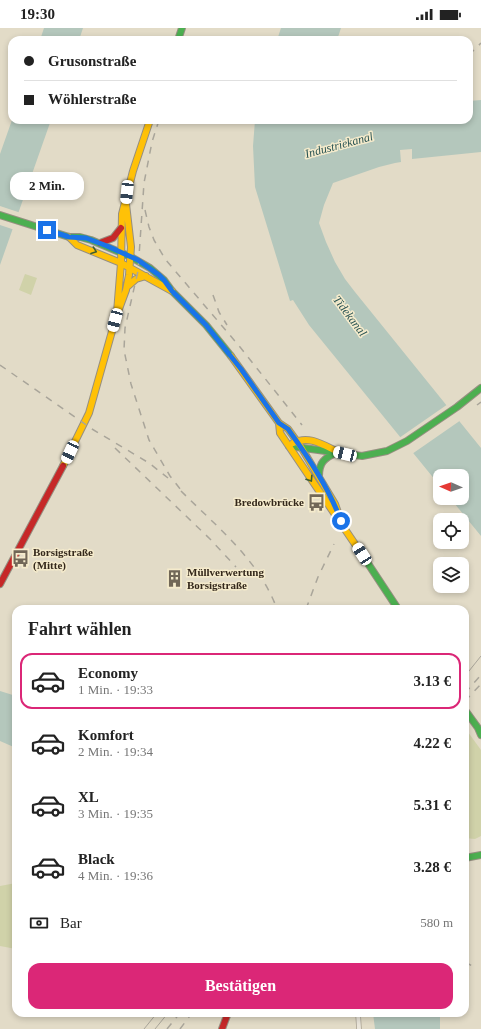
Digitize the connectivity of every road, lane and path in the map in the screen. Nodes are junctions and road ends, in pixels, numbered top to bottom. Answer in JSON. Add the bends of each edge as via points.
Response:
{"nodes":[{"id":1,"x":149,"y":124,"type":"edge"},
{"id":2,"x":126,"y":204,"type":"junction"},
{"id":3,"x":0,"y":215,"type":"edge"},
{"id":4,"x":121,"y":228,"type":"junction"},
{"id":5,"x":69,"y":237,"type":"junction"},
{"id":6,"x":100,"y":243,"type":"junction"},
{"id":7,"x":122,"y":252,"type":"junction"},
{"id":8,"x":131,"y":257,"type":"junction"},
{"id":9,"x":121,"y":263,"type":"junction"},
{"id":10,"x":130,"y":267,"type":"junction"},
{"id":11,"x":146,"y":276,"type":"junction"},
{"id":12,"x":126,"y":289,"type":"junction"},
{"id":13,"x":172,"y":291,"type":"junction"},
{"id":14,"x":116,"y":317,"type":"junction"},
{"id":15,"x":481,"y":388,"type":"edge"},
{"id":16,"x":279,"y":423,"type":"junction"},
{"id":17,"x":296,"y":441,"type":"junction"},
{"id":18,"x":289,"y":446,"type":"junction"},
{"id":19,"x":301,"y":447,"type":"junction"},
{"id":20,"x":337,"y":452,"type":"junction"},
{"id":21,"x":319,"y":476,"type":"junction"},
{"id":22,"x":341,"y":521,"type":"junction"},
{"id":23,"x":0,"y":584,"type":"edge"},
{"id":24,"x":395,"y":605,"type":"edge"},
{"id":25,"x":469,"y":715,"type":"edge"},
{"id":26,"x":479,"y":729,"type":"edge"},
{"id":27,"x":481,"y":735,"type":"edge"},
{"id":28,"x":481,"y":855,"type":"edge"},
{"id":29,"x":469,"y":857,"type":"edge"},
{"id":30,"x":226,"y":1017,"type":"edge"},
{"id":31,"x":358,"y":1017,"type":"edge"},
{"id":32,"x":222,"y":1029,"type":"edge"},
{"id":33,"x":359,"y":1029,"type":"edge"}],
"edges":[{"from":1,"to":2,"type":"main road","via":[[127,192]]},
{"from":2,"to":4,"type":"main road"},
{"from":2,"to":8,"type":"main road"},
{"from":3,"to":5,"type":"main road"},
{"from":4,"to":6,"type":"main road","via":[[113,238]]},
{"from":4,"to":7,"type":"main road"},
{"from":5,"to":6,"type":"main road","via":[[80,237]]},
{"from":5,"to":9,"type":"main road","one_way":true,"via":[[77,245]]},
{"from":6,"to":7,"type":"main road"},
{"from":7,"to":8,"type":"main road"},
{"from":7,"to":9,"type":"main road"},
{"from":8,"to":10,"type":"main road"},
{"from":8,"to":13,"type":"main road","via":[[150,268]]},
{"from":9,"to":10,"type":"main road"},
{"from":9,"to":14,"type":"main road"},
{"from":10,"to":11,"type":"main road"},
{"from":10,"to":12,"type":"main road"},
{"from":11,"to":12,"type":"main road","via":[[134,280]]},
{"from":11,"to":13,"type":"main road"},
{"from":12,"to":14,"type":"main road"},
{"from":13,"to":16,"type":"main road","via":[[206,325]]},
{"from":14,"to":23,"type":"main road","via":[[89,413]]},
{"from":15,"to":20,"type":"main road","via":[[399,446],[362,456]]},
{"from":16,"to":17,"type":"main road","via":[[288,429]]},
{"from":16,"to":18,"type":"main road","via":[[280,433]]},
{"from":17,"to":18,"type":"main road"},
{"from":17,"to":19,"type":"main road"},
{"from":17,"to":20,"type":"main road","via":[[309,440],[326,445]]},
{"from":18,"to":19,"type":"main road"},
{"from":18,"to":22,"type":"main road","one_way":true},
{"from":19,"to":20,"type":"main road"},
{"from":19,"to":21,"type":"main road"},
{"from":20,"to":21,"type":"main road","via":[[322,460]]},
{"from":21,"to":22,"type":"main road","via":[[335,504]]},
{"from":22,"to":24,"type":"main road"},
{"from":25,"to":26,"type":"main road"},
{"from":26,"to":27,"type":"main road"},
{"from":28,"to":29,"type":"main road"},
{"from":30,"to":32,"type":"main road"},
{"from":31,"to":33,"type":"street"}]}
